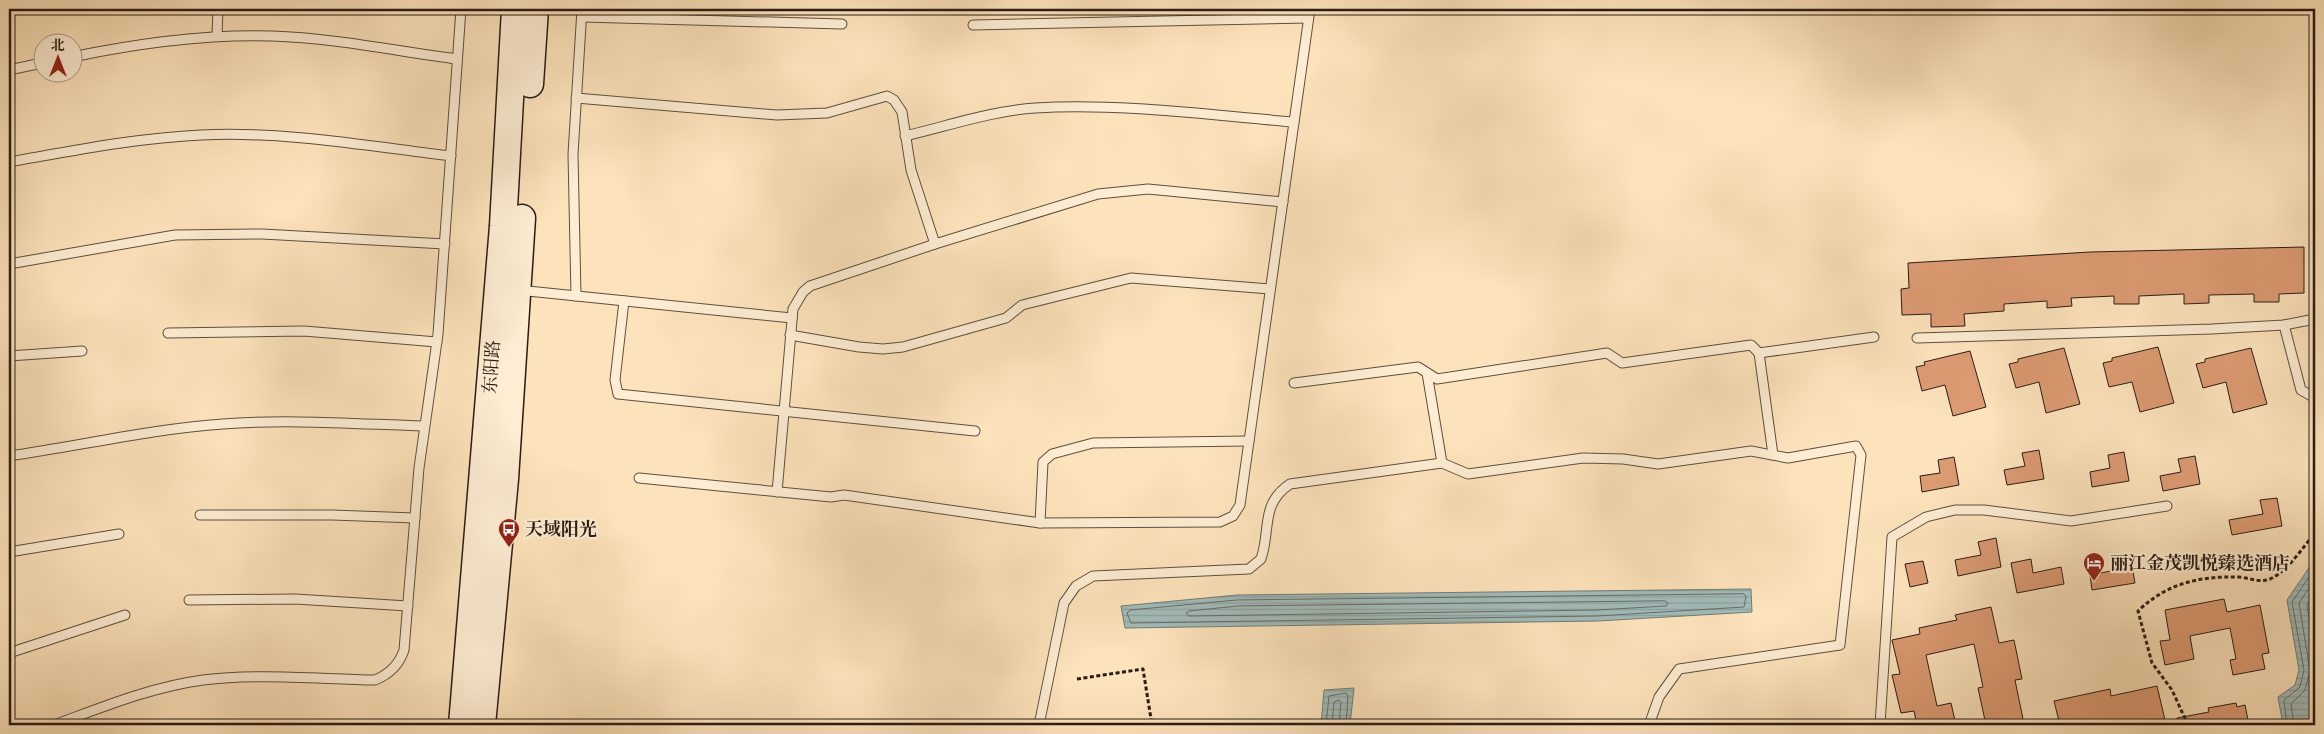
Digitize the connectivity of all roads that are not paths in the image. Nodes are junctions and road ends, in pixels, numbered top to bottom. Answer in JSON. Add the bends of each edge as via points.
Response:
{"nodes":[{"id":1,"x":218,"y":9,"type":"edge"},
{"id":2,"x":461,"y":9,"type":"edge"},
{"id":3,"x":515,"y":9,"type":"edge"},
{"id":4,"x":535,"y":9,"type":"edge"},
{"id":5,"x":582,"y":13,"type":"edge"},
{"id":6,"x":1309,"y":13,"type":"edge"},
{"id":7,"x":842,"y":24,"type":"dead end"},
{"id":8,"x":973,"y":25,"type":"dead end"},
{"id":9,"x":217,"y":36,"type":"junction"},
{"id":10,"x":82,"y":55,"type":"edge"},
{"id":11,"x":458,"y":59,"type":"junction"},
{"id":12,"x":32,"y":65,"type":"edge"},
{"id":13,"x":9,"y":70,"type":"edge"},
{"id":14,"x":576,"y":98,"type":"junction"},
{"id":15,"x":1294,"y":122,"type":"junction"},
{"id":16,"x":905,"y":136,"type":"junction"},
{"id":17,"x":451,"y":156,"type":"junction"},
{"id":18,"x":9,"y":162,"type":"edge"},
{"id":19,"x":1283,"y":202,"type":"junction"},
{"id":20,"x":445,"y":244,"type":"junction"},
{"id":21,"x":935,"y":244,"type":"junction"},
{"id":22,"x":9,"y":264,"type":"edge"},
{"id":23,"x":1270,"y":289,"type":"junction"},
{"id":24,"x":517,"y":290,"type":"junction"},
{"id":25,"x":576,"y":296,"type":"junction"},
{"id":26,"x":624,"y":301,"type":"junction"},
{"id":27,"x":792,"y":318,"type":"junction"},
{"id":28,"x":2315,"y":319,"type":"edge"},
{"id":29,"x":2284,"y":325,"type":"junction"},
{"id":30,"x":168,"y":333,"type":"dead end"},
{"id":31,"x":790,"y":335,"type":"junction"},
{"id":32,"x":1874,"y":337,"type":"dead end"},
{"id":33,"x":1917,"y":338,"type":"dead end"},
{"id":34,"x":437,"y":342,"type":"junction"},
{"id":35,"x":82,"y":351,"type":"dead end"},
{"id":36,"x":1759,"y":353,"type":"junction"},
{"id":37,"x":9,"y":356,"type":"edge"},
{"id":38,"x":1427,"y":373,"type":"junction"},
{"id":39,"x":1294,"y":383,"type":"dead end"},
{"id":40,"x":2315,"y":398,"type":"edge"},
{"id":41,"x":784,"y":412,"type":"junction"},
{"id":42,"x":424,"y":426,"type":"junction"},
{"id":43,"x":975,"y":431,"type":"dead end"},
{"id":44,"x":1249,"y":441,"type":"junction"},
{"id":45,"x":1773,"y":455,"type":"junction"},
{"id":46,"x":9,"y":456,"type":"edge"},
{"id":47,"x":1442,"y":463,"type":"junction"},
{"id":48,"x":639,"y":478,"type":"dead end"},
{"id":49,"x":776,"y":492,"type":"junction"},
{"id":50,"x":2167,"y":506,"type":"dead end"},
{"id":51,"x":200,"y":515,"type":"dead end"},
{"id":52,"x":415,"y":518,"type":"junction"},
{"id":53,"x":1040,"y":523,"type":"junction"},
{"id":54,"x":119,"y":534,"type":"dead end"},
{"id":55,"x":9,"y":552,"type":"edge"},
{"id":56,"x":189,"y":600,"type":"dead end"},
{"id":57,"x":408,"y":606,"type":"junction"},
{"id":58,"x":125,"y":615,"type":"dead end"},
{"id":59,"x":9,"y":653,"type":"edge"},
{"id":60,"x":54,"y":725,"type":"edge"},
{"id":61,"x":462,"y":725,"type":"edge"},
{"id":62,"x":482,"y":725,"type":"edge"},
{"id":63,"x":1039,"y":725,"type":"edge"},
{"id":64,"x":1648,"y":725,"type":"edge"},
{"id":65,"x":1880,"y":725,"type":"edge"}],
"edges":[{"from":1,"to":9,"type":"lane"},
{"from":2,"to":11,"type":"lane"},
{"from":3,"to":61,"type":"main road","name":"东阳路","via":[[503,226]]},
{"from":4,"to":24,"type":"main road","name":"东阳路"},
{"from":5,"to":7,"type":"lane"},
{"from":5,"to":14,"type":"lane"},
{"from":6,"to":8,"type":"lane"},
{"from":6,"to":15,"type":"lane"},
{"from":9,"to":10,"type":"lane","via":[[134,44]]},
{"from":9,"to":11,"type":"lane","via":[[304,38]]},
{"from":11,"to":17,"type":"lane"},
{"from":12,"to":13,"type":"lane"},
{"from":14,"to":16,"type":"lane","via":[[777,116],[827,113],[887,96],[902,112]]},
{"from":14,"to":25,"type":"lane","via":[[573,154]]},
{"from":15,"to":16,"type":"lane","via":[[1108,107],[1035,108],[1002,112]]},
{"from":15,"to":19,"type":"lane"},
{"from":16,"to":21,"type":"lane","via":[[915,184]]},
{"from":17,"to":18,"type":"lane","via":[[280,136],[202,135],[111,144]]},
{"from":17,"to":20,"type":"lane"},
{"from":19,"to":21,"type":"lane","via":[[1148,190],[1115,191]]},
{"from":19,"to":23,"type":"lane"},
{"from":20,"to":22,"type":"lane","via":[[262,234],[175,235]]},
{"from":20,"to":34,"type":"lane"},
{"from":21,"to":27,"type":"lane","via":[[810,286],[797,300]]},
{"from":23,"to":31,"type":"lane","via":[[1131,278],[1022,305],[1006,318],[903,347],[859,347]]},
{"from":23,"to":44,"type":"lane"},
{"from":24,"to":25,"type":"lane"},
{"from":24,"to":62,"type":"main road","name":"东阳路","via":[[505,479]]},
{"from":25,"to":26,"type":"lane"},
{"from":26,"to":27,"type":"lane"},
{"from":26,"to":41,"type":"lane","via":[[615,380],[618,394]]},
{"from":27,"to":31,"type":"lane"},
{"from":28,"to":29,"type":"lane"},
{"from":29,"to":33,"type":"lane"},
{"from":29,"to":40,"type":"lane","via":[[2301,390]]},
{"from":30,"to":34,"type":"lane","via":[[304,332]]},
{"from":31,"to":41,"type":"lane"},
{"from":32,"to":36,"type":"lane"},
{"from":34,"to":42,"type":"lane"},
{"from":35,"to":37,"type":"lane"},
{"from":36,"to":38,"type":"lane","via":[[1751,345],[1622,364],[1606,353],[1437,379]]},
{"from":36,"to":45,"type":"lane"},
{"from":38,"to":39,"type":"lane","via":[[1418,367]]},
{"from":38,"to":47,"type":"lane"},
{"from":41,"to":43,"type":"lane"},
{"from":41,"to":49,"type":"lane"},
{"from":42,"to":46,"type":"lane","via":[[295,422],[224,424],[146,433]]},
{"from":42,"to":52,"type":"lane"},
{"from":44,"to":53,"type":"lane","via":[[1093,443],[1052,454],[1043,462]]},
{"from":44,"to":53,"type":"lane","via":[[1240,505],[1227,520]]},
{"from":45,"to":47,"type":"lane","via":[[1751,451],[1658,464],[1583,458],[1468,474]]},
{"from":45,"to":64,"type":"lane","via":[[1788,458],[1856,446],[1861,456],[1840,645],[1679,669],[1659,697]]},
{"from":47,"to":63,"type":"lane","via":[[1290,484],[1271,504],[1261,559],[1249,569],[1093,576],[1084,580],[1064,603]]},
{"from":48,"to":49,"type":"lane"},
{"from":49,"to":53,"type":"lane","via":[[831,498],[844,495]]},
{"from":50,"to":65,"type":"lane","via":[[2072,521],[1984,510],[1955,510],[1926,517],[1892,536]]},
{"from":51,"to":52,"type":"lane"},
{"from":52,"to":57,"type":"lane"},
{"from":54,"to":55,"type":"lane"},
{"from":56,"to":57,"type":"lane","via":[[295,599]]},
{"from":57,"to":60,"type":"lane","via":[[402,657],[392,670],[375,680],[254,677],[203,680],[130,697]]},
{"from":58,"to":59,"type":"lane"}]}
